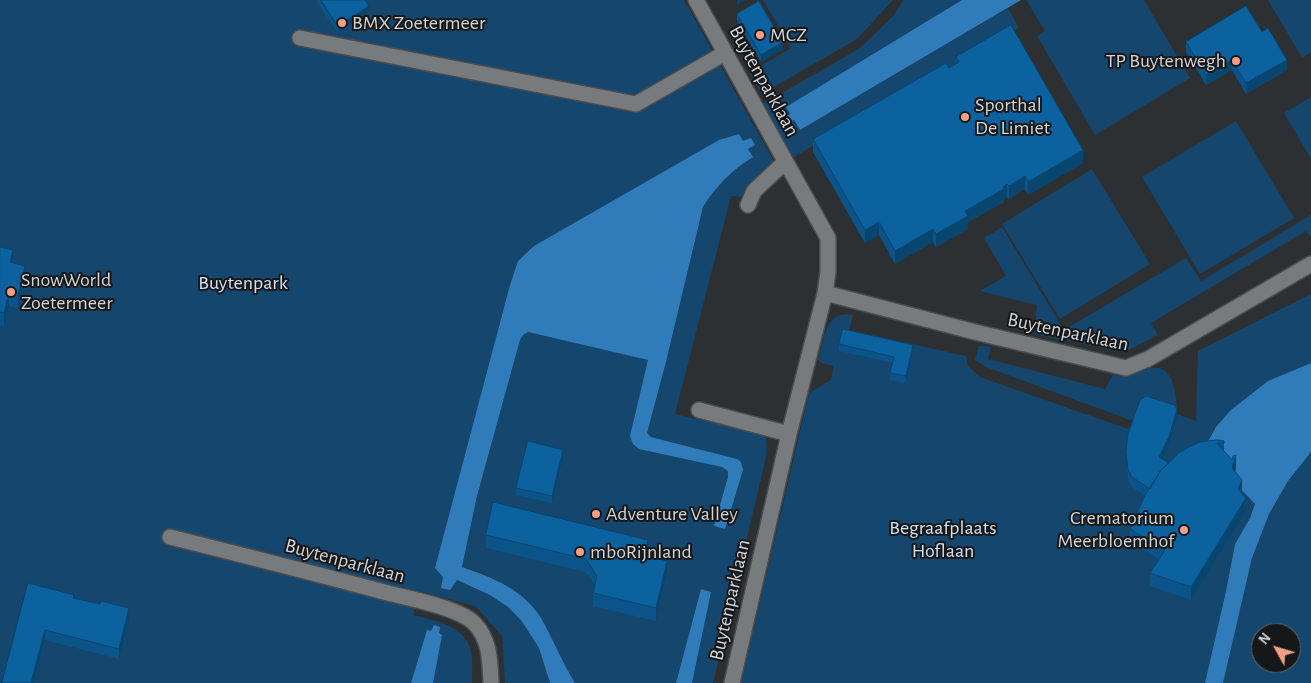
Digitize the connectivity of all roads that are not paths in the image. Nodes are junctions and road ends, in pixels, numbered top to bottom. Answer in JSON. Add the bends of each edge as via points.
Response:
{"nodes":[{"id":1,"x":696,"y":0,"type":"edge"},
{"id":2,"x":300,"y":38,"type":"dead end"},
{"id":3,"x":725,"y":53,"type":"junction"},
{"id":4,"x":785,"y":162,"type":"junction"},
{"id":5,"x":748,"y":205,"type":"dead end"},
{"id":6,"x":1311,"y":264,"type":"edge"},
{"id":7,"x":825,"y":293,"type":"junction"},
{"id":8,"x":699,"y":410,"type":"dead end"},
{"id":9,"x":789,"y":434,"type":"junction"},
{"id":10,"x":170,"y":537,"type":"dead end"},
{"id":11,"x":491,"y":683,"type":"edge"},
{"id":12,"x":732,"y":683,"type":"edge"}],
"edges":[{"from":1,"to":3,"type":"street","name":"Buytenparklaan"},
{"from":2,"to":3,"type":"street","via":[[636,104]]},
{"from":3,"to":4,"type":"street","name":"Buytenparklaan"},
{"from":4,"to":5,"type":"street","via":[[754,191]]},
{"from":4,"to":7,"type":"street","name":"Buytenparklaan","via":[[828,238]]},
{"from":6,"to":7,"type":"street","name":"Buytenparklaan","via":[[1148,359],[1126,368]]},
{"from":7,"to":9,"type":"street","name":"Buytenparklaan"},
{"from":8,"to":9,"type":"street"},
{"from":9,"to":12,"type":"street","name":"Buytenparklaan"},
{"from":10,"to":11,"type":"street","name":"Buytenparklaan","via":[[462,614],[484,636]]}]}
